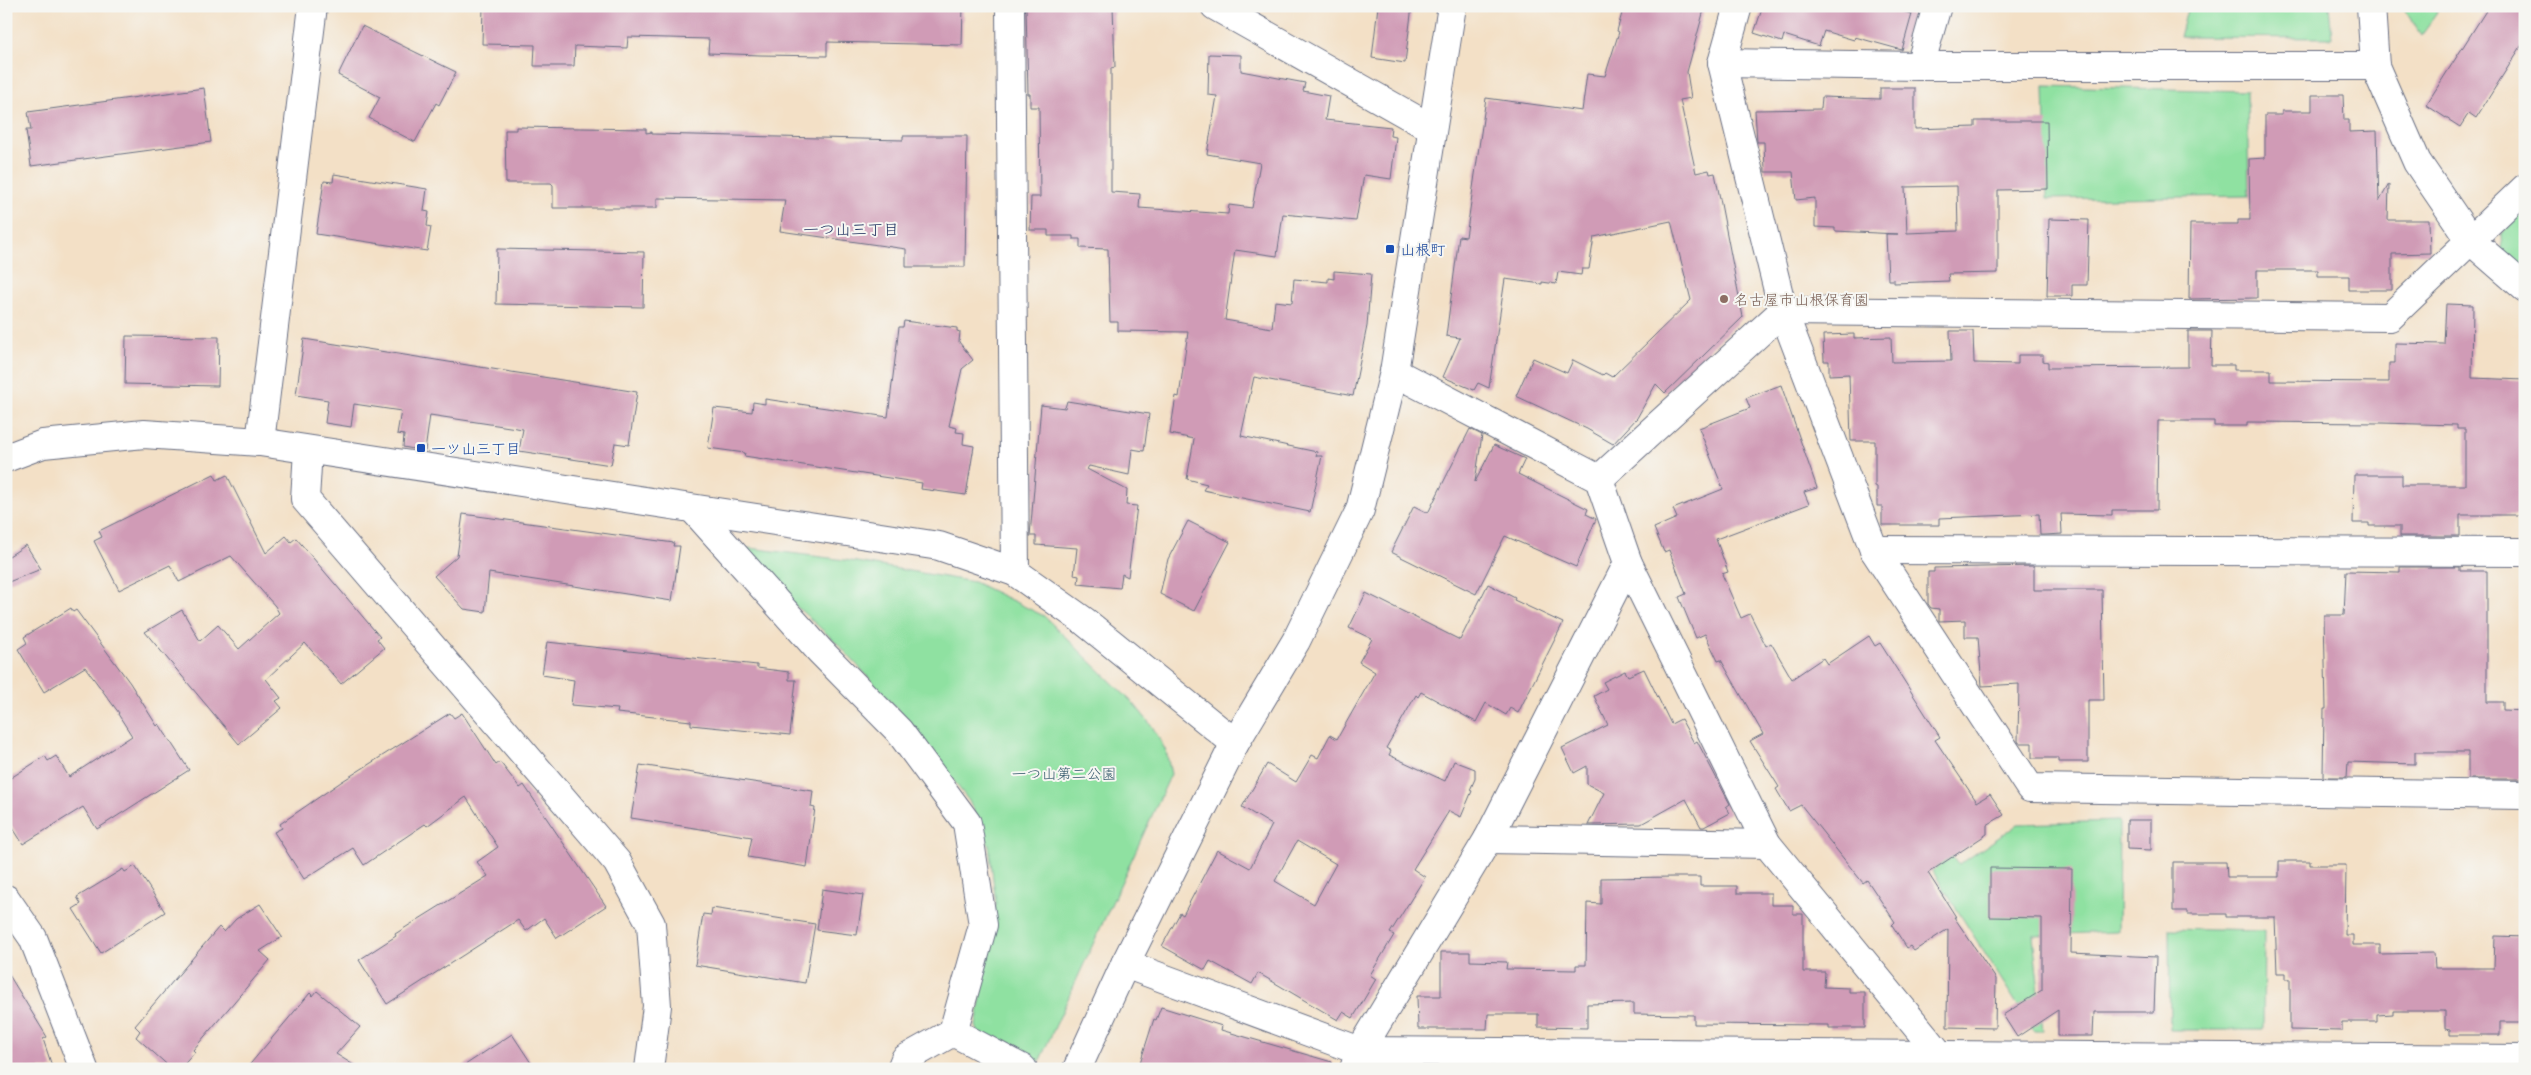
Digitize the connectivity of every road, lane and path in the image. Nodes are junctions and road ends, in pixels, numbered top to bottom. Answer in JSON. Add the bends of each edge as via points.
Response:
{"nodes":[{"id":1,"x":314,"y":6,"type":"edge"},
{"id":2,"x":1010,"y":6,"type":"edge"},
{"id":3,"x":1215,"y":6,"type":"edge"},
{"id":4,"x":1452,"y":6,"type":"edge"},
{"id":5,"x":1738,"y":6,"type":"edge"},
{"id":6,"x":1937,"y":6,"type":"edge"},
{"id":7,"x":2371,"y":6,"type":"edge"},
{"id":8,"x":1722,"y":63,"type":"junction"},
{"id":9,"x":1920,"y":66,"type":"junction"},
{"id":10,"x":2376,"y":66,"type":"junction"},
{"id":11,"x":1431,"y":128,"type":"junction"},
{"id":12,"x":2525,"y":188,"type":"edge"},
{"id":13,"x":2471,"y":241,"type":"junction"},
{"id":14,"x":2525,"y":288,"type":"edge"},
{"id":15,"x":1783,"y":311,"type":"junction"},
{"id":16,"x":1394,"y":372,"type":"junction"},
{"id":17,"x":260,"y":442,"type":"junction"},
{"id":18,"x":308,"y":450,"type":"junction"},
{"id":19,"x":6,"y":458,"type":"edge"},
{"id":20,"x":1599,"y":479,"type":"junction"},
{"id":21,"x":693,"y":509,"type":"junction"},
{"id":22,"x":1874,"y":550,"type":"junction"},
{"id":23,"x":2525,"y":552,"type":"edge"},
{"id":24,"x":1628,"y":563,"type":"junction"},
{"id":25,"x":1015,"y":572,"type":"junction"},
{"id":26,"x":1236,"y":744,"type":"junction"},
{"id":27,"x":2525,"y":795,"type":"edge"},
{"id":28,"x":1488,"y":839,"type":"junction"},
{"id":29,"x":1767,"y":844,"type":"junction"},
{"id":30,"x":11,"y":916,"type":"edge"},
{"id":31,"x":1124,"y":964,"type":"junction"},
{"id":32,"x":953,"y":1032,"type":"junction"},
{"id":33,"x":2525,"y":1059,"type":"edge"},
{"id":34,"x":1357,"y":1060,"type":"edge"},
{"id":35,"x":1940,"y":1062,"type":"edge"},
{"id":36,"x":84,"y":1069,"type":"edge"},
{"id":37,"x":649,"y":1069,"type":"edge"},
{"id":38,"x":901,"y":1069,"type":"edge"},
{"id":39,"x":1023,"y":1069,"type":"edge"},
{"id":40,"x":1077,"y":1069,"type":"edge"}],
"edges":[{"from":1,"to":17,"type":"street"},
{"from":2,"to":25,"type":"street"},
{"from":3,"to":11,"type":"street"},
{"from":4,"to":11,"type":"street"},
{"from":5,"to":8,"type":"street"},
{"from":6,"to":9,"type":"street"},
{"from":7,"to":10,"type":"street"},
{"from":8,"to":9,"type":"street"},
{"from":8,"to":15,"type":"street"},
{"from":9,"to":10,"type":"street"},
{"from":10,"to":13,"type":"street","via":[[2417,162]]},
{"from":11,"to":16,"type":"street"},
{"from":12,"to":13,"type":"street"},
{"from":13,"to":14,"type":"street"},
{"from":13,"to":15,"type":"street","via":[[2390,317]]},
{"from":15,"to":20,"type":"street"},
{"from":15,"to":22,"type":"street"},
{"from":16,"to":20,"type":"street"},
{"from":16,"to":26,"type":"street","via":[[1360,510],[1296,640]]},
{"from":17,"to":18,"type":"street"},
{"from":17,"to":19,"type":"street","via":[[144,434],[43,444]]},
{"from":18,"to":21,"type":"street"},
{"from":18,"to":37,"type":"street","via":[[305,499],[617,862],[651,924],[656,1006]]},
{"from":20,"to":24,"type":"street"},
{"from":21,"to":25,"type":"street","via":[[939,546]]},
{"from":21,"to":32,"type":"street","via":[[820,651],[899,731],[967,823],[983,925]]},
{"from":22,"to":23,"type":"street"},
{"from":22,"to":27,"type":"street","via":[[2030,788]]},
{"from":24,"to":28,"type":"street"},
{"from":24,"to":29,"type":"street"},
{"from":25,"to":26,"type":"street","via":[[1084,621]]},
{"from":26,"to":31,"type":"street"},
{"from":28,"to":29,"type":"street"},
{"from":28,"to":34,"type":"street"},
{"from":29,"to":35,"type":"street"},
{"from":30,"to":36,"type":"street","via":[[33,938]]},
{"from":31,"to":34,"type":"street"},
{"from":31,"to":40,"type":"street"},
{"from":32,"to":38,"type":"street","via":[[905,1059]]},
{"from":32,"to":39,"type":"street"},
{"from":33,"to":35,"type":"street"},
{"from":34,"to":35,"type":"street"}]}
